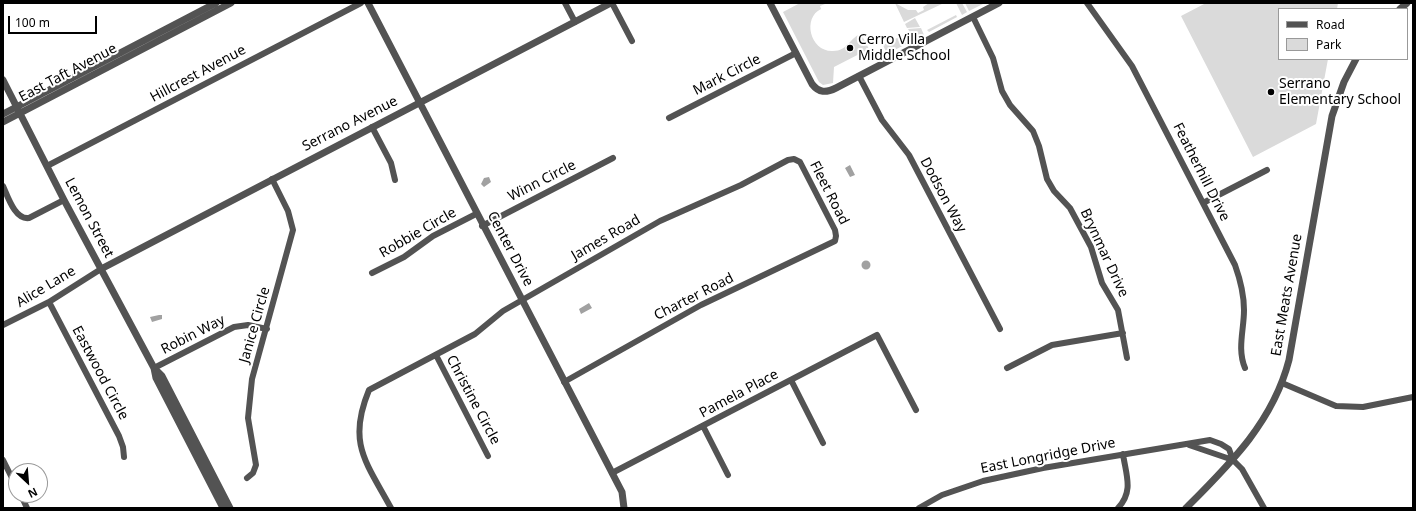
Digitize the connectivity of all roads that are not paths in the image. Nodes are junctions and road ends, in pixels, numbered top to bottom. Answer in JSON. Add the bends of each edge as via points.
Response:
{"nodes":[{"id":1,"x":216,"y":3,"type":"edge"},
{"id":2,"x":231,"y":3,"type":"edge"},
{"id":3,"x":361,"y":3,"type":"edge"},
{"id":4,"x":368,"y":3,"type":"edge"},
{"id":5,"x":565,"y":3,"type":"edge"},
{"id":6,"x":612,"y":3,"type":"edge"},
{"id":7,"x":770,"y":3,"type":"edge"},
{"id":8,"x":999,"y":3,"type":"edge"},
{"id":9,"x":1087,"y":3,"type":"edge"},
{"id":10,"x":198,"y":16,"type":"junction"},
{"id":11,"x":973,"y":16,"type":"junction"},
{"id":12,"x":575,"y":22,"type":"junction"},
{"id":13,"x":632,"y":41,"type":"dead end"},
{"id":14,"x":796,"y":53,"type":"junction"},
{"id":15,"x":1356,"y":60,"type":"edge"},
{"id":16,"x":859,"y":76,"type":"junction"},
{"id":17,"x":3,"y":80,"type":"edge"},
{"id":18,"x":419,"y":103,"type":"junction"},
{"id":19,"x":18,"y":110,"type":"junction"},
{"id":20,"x":3,"y":114,"type":"edge"},
{"id":21,"x":669,"y":118,"type":"dead end"},
{"id":22,"x":3,"y":122,"type":"edge"},
{"id":23,"x":372,"y":127,"type":"junction"},
{"id":24,"x":613,"y":158,"type":"dead end"},
{"id":25,"x":796,"y":160,"type":"joint"},
{"id":26,"x":47,"y":166,"type":"junction"},
{"id":27,"x":1267,"y":170,"type":"dead end"},
{"id":28,"x":272,"y":179,"type":"junction"},
{"id":29,"x":395,"y":180,"type":"dead end"},
{"id":30,"x":3,"y":186,"type":"edge"},
{"id":31,"x":64,"y":200,"type":"junction"},
{"id":32,"x":1203,"y":203,"type":"junction"},
{"id":33,"x":476,"y":214,"type":"junction"},
{"id":34,"x":482,"y":226,"type":"junction"},
{"id":35,"x":836,"y":239,"type":"joint"},
{"id":36,"x":101,"y":269,"type":"junction"},
{"id":37,"x":372,"y":273,"type":"dead end"},
{"id":38,"x":522,"y":300,"type":"junction"},
{"id":39,"x":49,"y":302,"type":"junction"},
{"id":40,"x":3,"y":325,"type":"edge"},
{"id":41,"x":266,"y":329,"type":"junction"},
{"id":42,"x":1000,"y":329,"type":"dead end"},
{"id":43,"x":1123,"y":333,"type":"junction"},
{"id":44,"x":436,"y":355,"type":"junction"},
{"id":45,"x":1127,"y":358,"type":"dead end"},
{"id":46,"x":154,"y":368,"type":"junction"},
{"id":47,"x":1007,"y":368,"type":"dead end"},
{"id":48,"x":1245,"y":368,"type":"dead end"},
{"id":49,"x":791,"y":380,"type":"junction"},
{"id":50,"x":564,"y":382,"type":"junction"},
{"id":51,"x":1282,"y":383,"type":"junction"},
{"id":52,"x":1413,"y":398,"type":"edge"},
{"id":53,"x":916,"y":410,"type":"dead end"},
{"id":54,"x":703,"y":426,"type":"junction"},
{"id":55,"x":823,"y":442,"type":"dead end"},
{"id":56,"x":1188,"y":444,"type":"junction"},
{"id":57,"x":1123,"y":454,"type":"junction"},
{"id":58,"x":488,"y":456,"type":"dead end"},
{"id":59,"x":124,"y":458,"type":"dead end"},
{"id":60,"x":3,"y":460,"type":"edge"},
{"id":61,"x":1233,"y":460,"type":"junction"},
{"id":62,"x":6,"y":473,"type":"edge"},
{"id":63,"x":612,"y":473,"type":"junction"},
{"id":64,"x":728,"y":475,"type":"dead end"},
{"id":65,"x":247,"y":478,"type":"dead end"},
{"id":66,"x":223,"y":508,"type":"edge"},
{"id":67,"x":230,"y":508,"type":"edge"},
{"id":68,"x":390,"y":508,"type":"edge"},
{"id":69,"x":624,"y":508,"type":"edge"},
{"id":70,"x":919,"y":508,"type":"edge"},
{"id":71,"x":1118,"y":508,"type":"edge"},
{"id":72,"x":1186,"y":508,"type":"edge"},
{"id":73,"x":1264,"y":508,"type":"edge"}],
"edges":[{"from":1,"to":10,"type":"street","name":"East Taft Avenue"},
{"from":2,"to":10,"type":"street","name":"East Taft Avenue"},
{"from":3,"to":26,"type":"street","name":"Hillcrest Avenue"},
{"from":4,"to":18,"type":"street","name":"Center Drive"},
{"from":5,"to":12,"type":"street"},
{"from":6,"to":12,"type":"street","name":"Serrano Avenue"},
{"from":6,"to":13,"type":"street"},
{"from":7,"to":14,"type":"street"},
{"from":8,"to":11,"type":"street"},
{"from":9,"to":32,"type":"street","name":"Featherhill Drive","via":[[1132,66]]},
{"from":10,"to":19,"type":"street","name":"East Taft Avenue"},
{"from":11,"to":16,"type":"street"},
{"from":11,"to":43,"type":"street","name":"Brynmar Drive","via":[[993,58],[1002,91],[1010,105],[1033,130],[1047,179],[1070,208],[1091,247],[1102,283],[1118,310]]},
{"from":12,"to":18,"type":"street","name":"Serrano Avenue"},
{"from":14,"to":16,"type":"street","via":[[814,86],[823,92]]},
{"from":14,"to":21,"type":"street","name":"Mark Circle"},
{"from":15,"to":51,"type":"street","name":"East Meats Avenue","via":[[1339,93],[1332,116],[1289,360]]},
{"from":16,"to":42,"type":"street","name":"Dodson Way","via":[[882,120],[909,155]]},
{"from":17,"to":19,"type":"street","name":"Lemon Street"},
{"from":18,"to":23,"type":"street","name":"Serrano Avenue"},
{"from":18,"to":33,"type":"street","name":"Center Drive"},
{"from":19,"to":20,"type":"street","name":"East Taft Avenue"},
{"from":19,"to":22,"type":"street","name":"East Taft Avenue"},
{"from":19,"to":26,"type":"street","name":"Lemon Street"},
{"from":23,"to":28,"type":"street","name":"Serrano Avenue"},
{"from":23,"to":29,"type":"street","via":[[391,163]]},
{"from":24,"to":34,"type":"street","name":"Winn Circle"},
{"from":25,"to":35,"type":"street","name":"Fleet Road","via":[[803,167],[835,230]]},
{"from":25,"to":38,"type":"street","name":"James Road","via":[[788,160],[741,185],[660,221]]},
{"from":26,"to":31,"type":"street","name":"Lemon Street"},
{"from":27,"to":32,"type":"street"},
{"from":28,"to":36,"type":"street","name":"Serrano Avenue"},
{"from":28,"to":41,"type":"street","name":"Janice Circle","via":[[288,211],[293,230]]},
{"from":30,"to":31,"type":"street","via":[[15,210],[24,219]]},
{"from":31,"to":36,"type":"street","name":"Lemon Street"},
{"from":32,"to":48,"type":"street","name":"Featherhill Drive","via":[[1232,259],[1240,281],[1244,310],[1240,351]]},
{"from":33,"to":34,"type":"street","name":"Center Drive"},
{"from":33,"to":37,"type":"street","name":"Robbie Circle","via":[[433,236],[404,257]]},
{"from":34,"to":38,"type":"street","name":"Center Drive"},
{"from":35,"to":50,"type":"street","name":"Charter Road","via":[[830,245],[701,305]]},
{"from":36,"to":39,"type":"street","name":"Alice Lane"},
{"from":36,"to":46,"type":"street","name":"Lemon Street"},
{"from":38,"to":44,"type":"street","name":"James Road","via":[[498,314],[475,334]]},
{"from":38,"to":50,"type":"street","name":"Center Drive"},
{"from":39,"to":40,"type":"street","name":"Alice Lane"},
{"from":39,"to":59,"type":"street","name":"Eastwood Circle","via":[[119,436]]},
{"from":41,"to":46,"type":"street","name":"Robin Way","via":[[248,325],[234,327]]},
{"from":41,"to":65,"type":"street","name":"Janice Circle","via":[[250,392],[249,432],[256,461],[255,469]]},
{"from":43,"to":45,"type":"street","name":"Brynmar Drive"},
{"from":43,"to":47,"type":"street","via":[[1052,345]]},
{"from":44,"to":58,"type":"street","name":"Christine Circle"},
{"from":44,"to":68,"type":"street","name":"James Road","via":[[368,390],[358,436],[360,447]]},
{"from":46,"to":66,"type":"street","name":"Lemon Street","via":[[156,378]]},
{"from":46,"to":67,"type":"street","name":"Lemon Street","via":[[162,376]]},
{"from":49,"to":53,"type":"street","name":"Pamela Place","via":[[877,336]]},
{"from":49,"to":54,"type":"street","name":"Pamela Place"},
{"from":49,"to":55,"type":"street"},
{"from":50,"to":63,"type":"street","name":"Center Drive"},
{"from":51,"to":52,"type":"street","via":[[1336,406],[1363,407]]},
{"from":51,"to":61,"type":"street","name":"East Meats Avenue","via":[[1263,422]]},
{"from":54,"to":63,"type":"street","name":"Pamela Place"},
{"from":54,"to":64,"type":"street"},
{"from":56,"to":57,"type":"street","name":"East Longridge Drive"},
{"from":56,"to":61,"type":"street","name":"East Longridge Drive"},
{"from":56,"to":61,"type":"street","name":"East Longridge Drive","via":[[1206,440],[1216,441],[1229,449]]},
{"from":57,"to":70,"type":"street","name":"East Longridge Drive","via":[[983,481],[942,495]]},
{"from":57,"to":71,"type":"street","via":[[1128,490],[1126,499]]},
{"from":60,"to":62,"type":"street"},
{"from":61,"to":72,"type":"street","name":"East Meats Avenue"},
{"from":61,"to":73,"type":"street","via":[[1242,469]]},
{"from":63,"to":69,"type":"street","name":"Center Drive","via":[[622,492]]}]}
